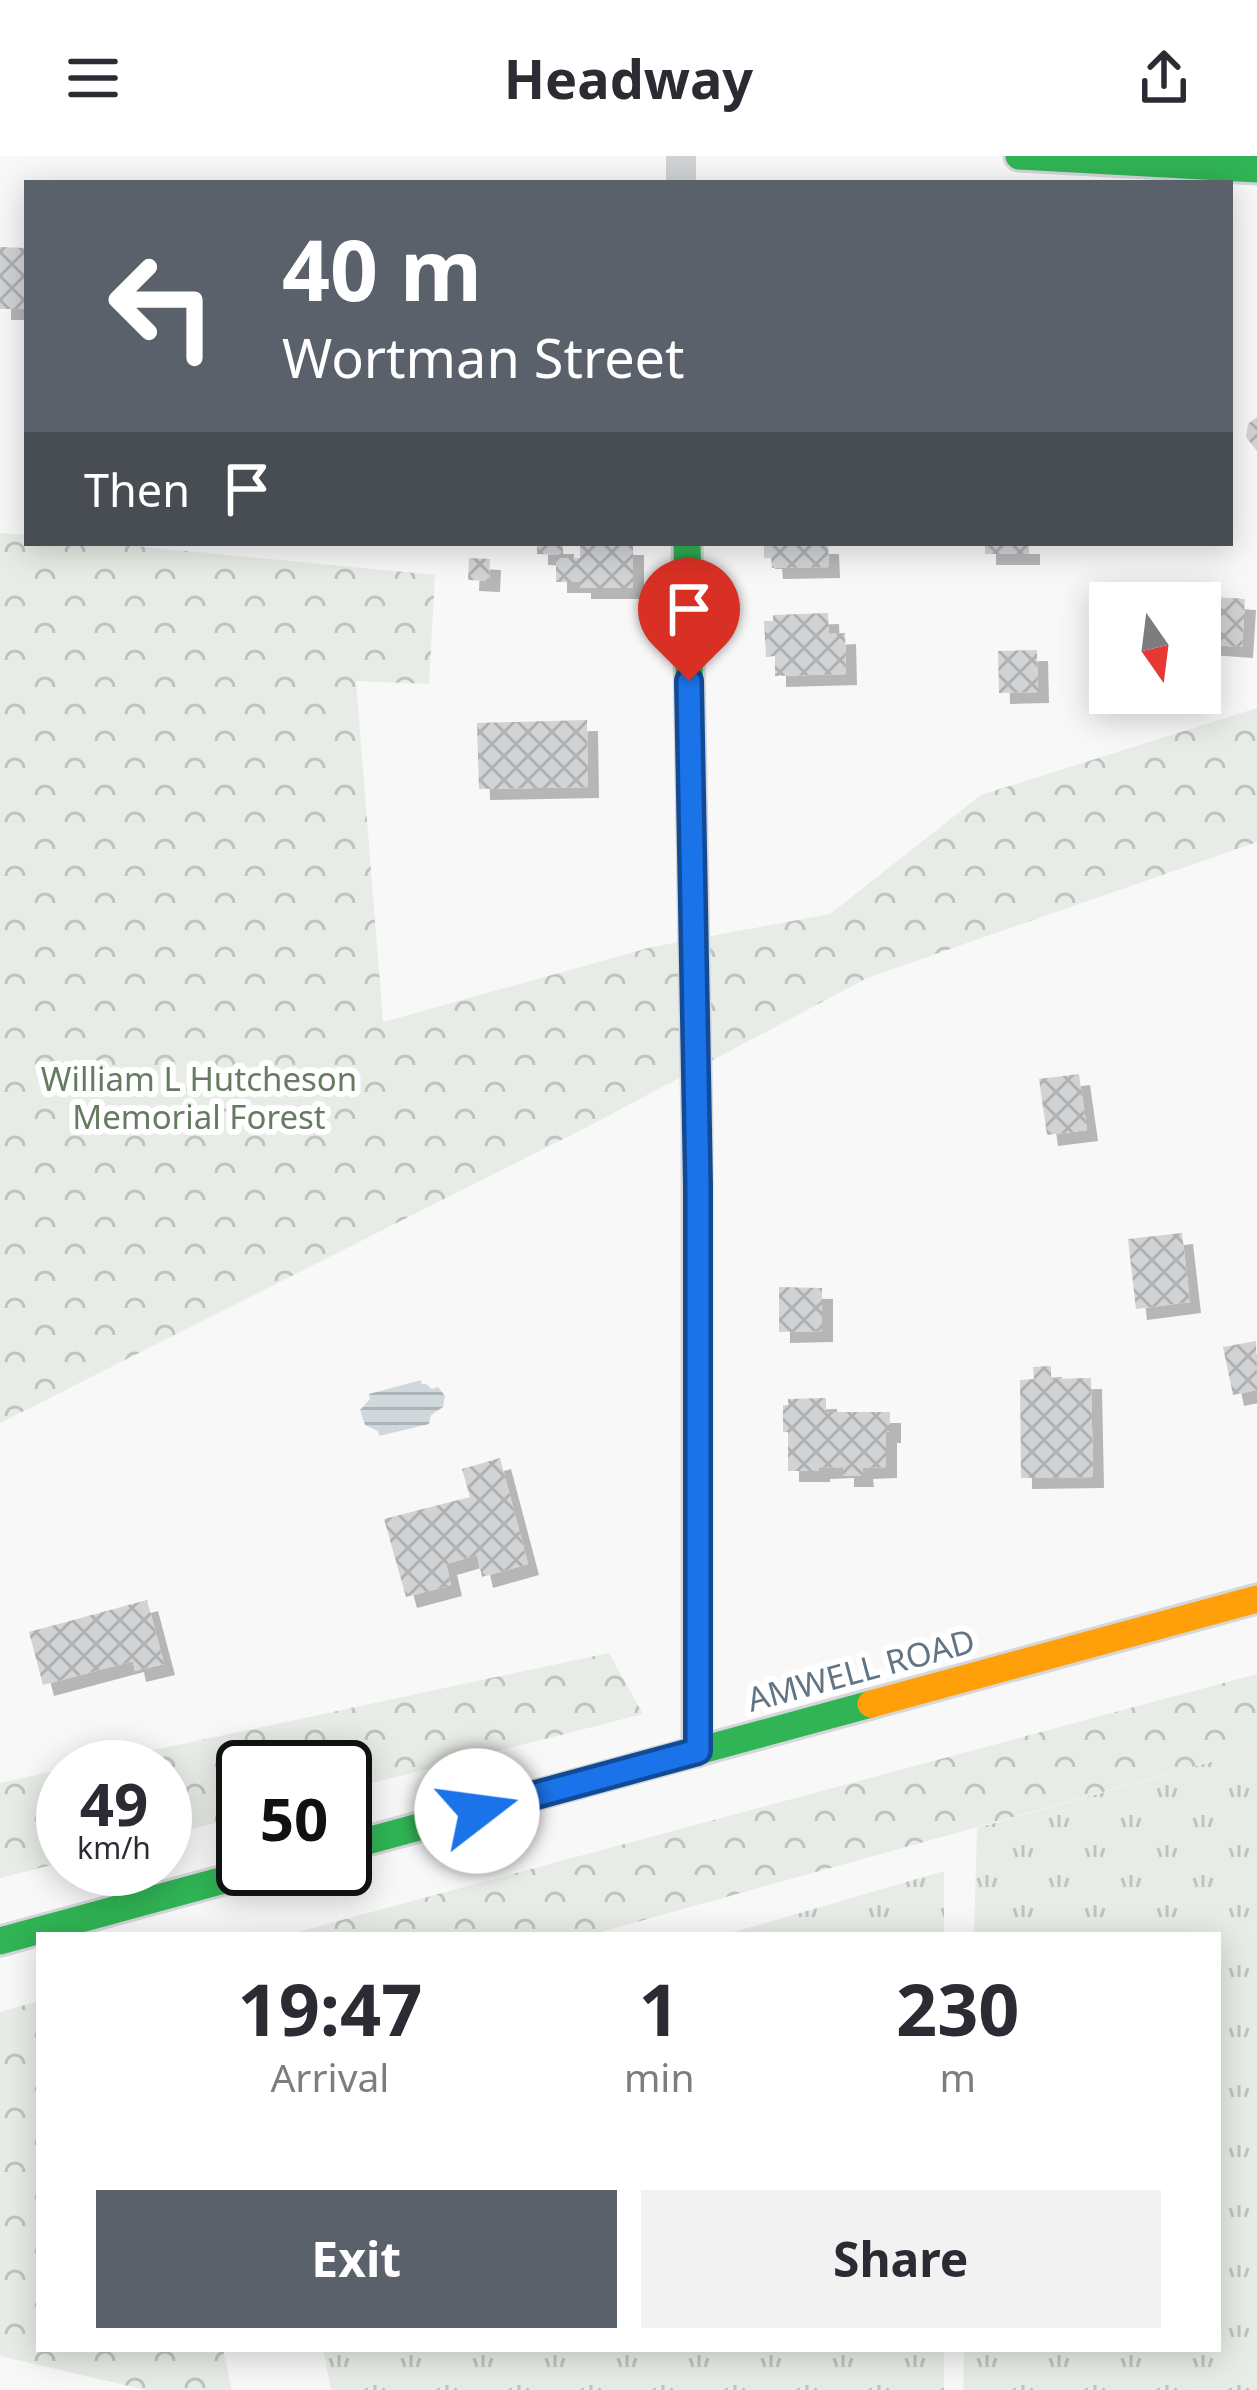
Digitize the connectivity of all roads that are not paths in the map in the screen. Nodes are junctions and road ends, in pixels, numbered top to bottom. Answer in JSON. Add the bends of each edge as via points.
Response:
{"nodes":[{"id":1,"x":1019,"y":156,"type":"edge"},
{"id":2,"x":1257,"y":169,"type":"edge"},
{"id":3,"x":687,"y":546,"type":"edge"},
{"id":4,"x":1257,"y":1599,"type":"edge"},
{"id":5,"x":698,"y":1751,"type":"junction"},
{"id":6,"x":372,"y":1840,"type":"edge"},
{"id":7,"x":216,"y":1882,"type":"edge"},
{"id":8,"x":0,"y":1941,"type":"edge"}],
"edges":[{"from":1,"to":2,"type":"street"},
{"from":3,"to":5,"type":"street"},
{"from":4,"to":5,"type":"street","name":"AMWELL ROAD"},
{"from":5,"to":6,"type":"street","name":"AMWELL ROAD"},
{"from":7,"to":8,"type":"street"}]}
